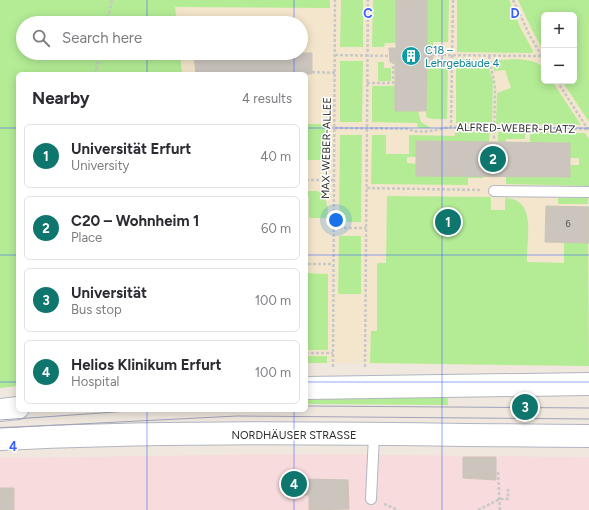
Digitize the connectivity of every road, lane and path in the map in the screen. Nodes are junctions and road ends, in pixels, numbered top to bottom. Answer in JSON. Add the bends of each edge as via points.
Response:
{"nodes":[{"id":1,"x":112,"y":0,"type":"edge"},
{"id":2,"x":335,"y":0,"type":"edge"},
{"id":3,"x":368,"y":0,"type":"edge"},
{"id":4,"x":453,"y":0,"type":"edge"},
{"id":5,"x":514,"y":0,"type":"edge"},
{"id":6,"x":109,"y":16,"type":"edge"},
{"id":7,"x":541,"y":54,"type":"edge"},
{"id":8,"x":335,"y":55,"type":"junction"},
{"id":9,"x":432,"y":55,"type":"dead end"},
{"id":10,"x":368,"y":56,"type":"junction"},
{"id":11,"x":390,"y":56,"type":"dead end"},
{"id":12,"x":452,"y":56,"type":"junction"},
{"id":13,"x":489,"y":56,"type":"junction"},
{"id":14,"x":541,"y":56,"type":"edge"},
{"id":15,"x":98,"y":60,"type":"edge"},
{"id":16,"x":393,"y":62,"type":"dead end"},
{"id":17,"x":95,"y":72,"type":"edge"},
{"id":18,"x":312,"y":72,"type":"dead end"},
{"id":19,"x":335,"y":73,"type":"junction"},
{"id":20,"x":368,"y":83,"type":"junction"},
{"id":21,"x":559,"y":84,"type":"edge"},
{"id":22,"x":451,"y":127,"type":"junction"},
{"id":23,"x":334,"y":128,"type":"junction"},
{"id":24,"x":367,"y":128,"type":"junction"},
{"id":25,"x":494,"y":128,"type":"junction"},
{"id":26,"x":589,"y":129,"type":"edge"},
{"id":27,"x":494,"y":140,"type":"dead end"},
{"id":28,"x":308,"y":180,"type":"edge"},
{"id":29,"x":334,"y":180,"type":"junction"},
{"id":30,"x":367,"y":188,"type":"junction"},
{"id":31,"x":494,"y":191,"type":"joint"},
{"id":32,"x":589,"y":192,"type":"edge"},
{"id":33,"x":334,"y":228,"type":"junction"},
{"id":34,"x":366,"y":228,"type":"junction"},
{"id":35,"x":308,"y":264,"type":"dead end"},
{"id":36,"x":333,"y":264,"type":"junction"},
{"id":37,"x":308,"y":353,"type":"edge"},
{"id":38,"x":333,"y":353,"type":"junction"},
{"id":39,"x":333,"y":367,"type":"dead end"},
{"id":40,"x":366,"y":367,"type":"dead end"},
{"id":41,"x":589,"y":384,"type":"edge"},
{"id":42,"x":308,"y":388,"type":"edge"},
{"id":43,"x":16,"y":408,"type":"edge"},
{"id":44,"x":0,"y":410,"type":"edge"},
{"id":45,"x":374,"y":435,"type":"junction"},
{"id":46,"x":589,"y":436,"type":"edge"},
{"id":47,"x":0,"y":439,"type":"edge"},
{"id":48,"x":498,"y":472,"type":"dead end"},
{"id":49,"x":508,"y":489,"type":"dead end"},
{"id":50,"x":371,"y":499,"type":"dead end"},
{"id":51,"x":500,"y":499,"type":"junction"},
{"id":52,"x":478,"y":510,"type":"edge"},
{"id":53,"x":500,"y":510,"type":"edge"}],
"edges":[{"from":1,"to":6,"type":"path"},
{"from":2,"to":8,"type":"path","name":"MAX-WEBER-ALLEE"},
{"from":3,"to":10,"type":"path"},
{"from":4,"to":12,"type":"path","name":"ALFRED-WEBER-PLATZ"},
{"from":5,"to":7,"type":"path"},
{"from":8,"to":10,"type":"path"},
{"from":8,"to":19,"type":"path","name":"MAX-WEBER-ALLEE"},
{"from":9,"to":12,"type":"path"},
{"from":10,"to":11,"type":"path"},
{"from":10,"to":20,"type":"path"},
{"from":12,"to":13,"type":"path"},
{"from":12,"to":22,"type":"path","name":"ALFRED-WEBER-PLATZ"},
{"from":13,"to":14,"type":"path"},
{"from":13,"to":25,"type":"path","via":[[495,87]]},
{"from":15,"to":17,"type":"path"},
{"from":16,"to":20,"type":"path","via":[[393,83]]},
{"from":18,"to":19,"type":"path"},
{"from":19,"to":23,"type":"path","name":"MAX-WEBER-ALLEE"},
{"from":20,"to":24,"type":"path"},
{"from":21,"to":26,"type":"path"},
{"from":22,"to":24,"type":"path","via":[[435,131]]},
{"from":22,"to":25,"type":"path","name":"ALFRED-WEBER-PLATZ"},
{"from":23,"to":24,"type":"path"},
{"from":23,"to":29,"type":"path","name":"MAX-WEBER-ALLEE"},
{"from":24,"to":30,"type":"path"},
{"from":25,"to":26,"type":"path","name":"ALFRED-WEBER-PLATZ"},
{"from":25,"to":27,"type":"path"},
{"from":28,"to":29,"type":"path"},
{"from":29,"to":33,"type":"path","name":"MAX-WEBER-ALLEE"},
{"from":30,"to":31,"type":"path"},
{"from":30,"to":34,"type":"path"},
{"from":31,"to":32,"type":"lane"},
{"from":33,"to":34,"type":"path"},
{"from":33,"to":36,"type":"path","name":"MAX-WEBER-ALLEE"},
{"from":34,"to":40,"type":"path"},
{"from":35,"to":36,"type":"path"},
{"from":36,"to":38,"type":"path","name":"MAX-WEBER-ALLEE"},
{"from":37,"to":38,"type":"path"},
{"from":38,"to":39,"type":"path","name":"MAX-WEBER-ALLEE"},
{"from":41,"to":42,"type":"main road"},
{"from":43,"to":44,"type":"main road"},
{"from":45,"to":46,"type":"main road","name":"NORDHÄUSER STRASSE"},
{"from":45,"to":47,"type":"main road","name":"NORDHÄUSER STRASSE","via":[[75,436]]},
{"from":45,"to":50,"type":"lane"},
{"from":48,"to":51,"type":"path"},
{"from":49,"to":51,"type":"path","via":[[508,499]]},
{"from":51,"to":52,"type":"path"},
{"from":51,"to":53,"type":"path"}]}
